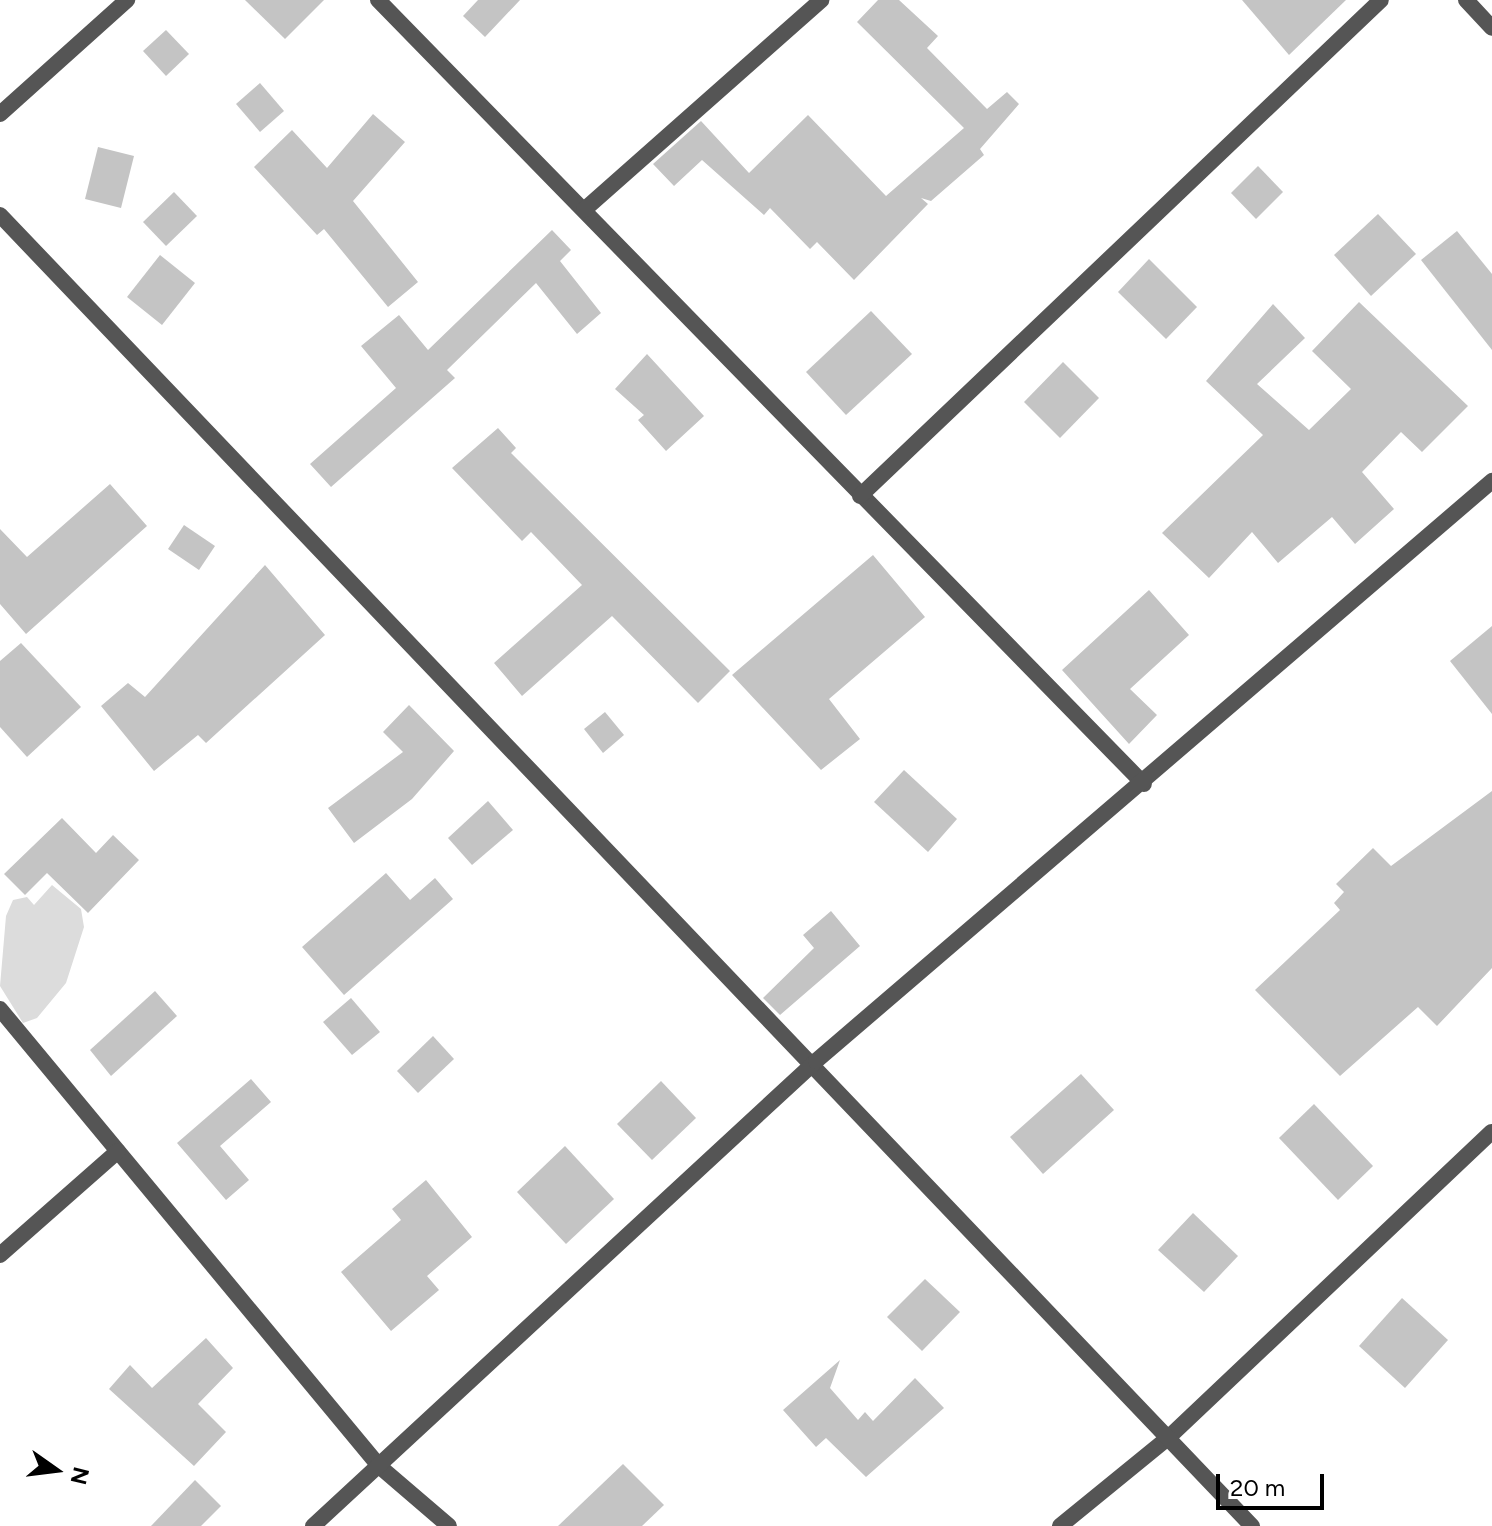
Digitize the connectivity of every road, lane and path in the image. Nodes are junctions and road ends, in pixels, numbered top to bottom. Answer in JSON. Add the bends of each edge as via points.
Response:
{"nodes":[{"id":1,"x":127,"y":0,"type":"edge"},
{"id":2,"x":378,"y":0,"type":"edge"},
{"id":3,"x":821,"y":0,"type":"edge"},
{"id":4,"x":1381,"y":0,"type":"edge"},
{"id":5,"x":1466,"y":0,"type":"edge"},
{"id":6,"x":1492,"y":28,"type":"edge"},
{"id":7,"x":0,"y":114,"type":"edge"},
{"id":8,"x":584,"y":210,"type":"junction"},
{"id":9,"x":0,"y":215,"type":"edge"},
{"id":10,"x":1492,"y":481,"type":"edge"},
{"id":11,"x":860,"y":496,"type":"junction"},
{"id":12,"x":1144,"y":784,"type":"junction"},
{"id":13,"x":0,"y":1009,"type":"edge"},
{"id":14,"x":816,"y":1061,"type":"junction"},
{"id":15,"x":1492,"y":1132,"type":"edge"},
{"id":16,"x":118,"y":1151,"type":"junction"},
{"id":17,"x":0,"y":1255,"type":"edge"},
{"id":18,"x":1169,"y":1437,"type":"junction"},
{"id":19,"x":379,"y":1466,"type":"junction"},
{"id":20,"x":313,"y":1526,"type":"edge"},
{"id":21,"x":449,"y":1526,"type":"edge"},
{"id":22,"x":1060,"y":1526,"type":"edge"},
{"id":23,"x":1252,"y":1526,"type":"edge"}],
"edges":[{"from":1,"to":7,"type":"street"},
{"from":2,"to":8,"type":"street"},
{"from":3,"to":8,"type":"street"},
{"from":4,"to":11,"type":"street"},
{"from":5,"to":6,"type":"street"},
{"from":8,"to":11,"type":"street"},
{"from":9,"to":14,"type":"street"},
{"from":10,"to":12,"type":"street"},
{"from":11,"to":12,"type":"street"},
{"from":12,"to":14,"type":"street"},
{"from":13,"to":16,"type":"street"},
{"from":14,"to":18,"type":"street"},
{"from":14,"to":19,"type":"street"},
{"from":15,"to":18,"type":"street"},
{"from":16,"to":17,"type":"street"},
{"from":16,"to":19,"type":"street"},
{"from":18,"to":22,"type":"street"},
{"from":18,"to":23,"type":"street"},
{"from":19,"to":20,"type":"street"},
{"from":19,"to":21,"type":"street"}]}
